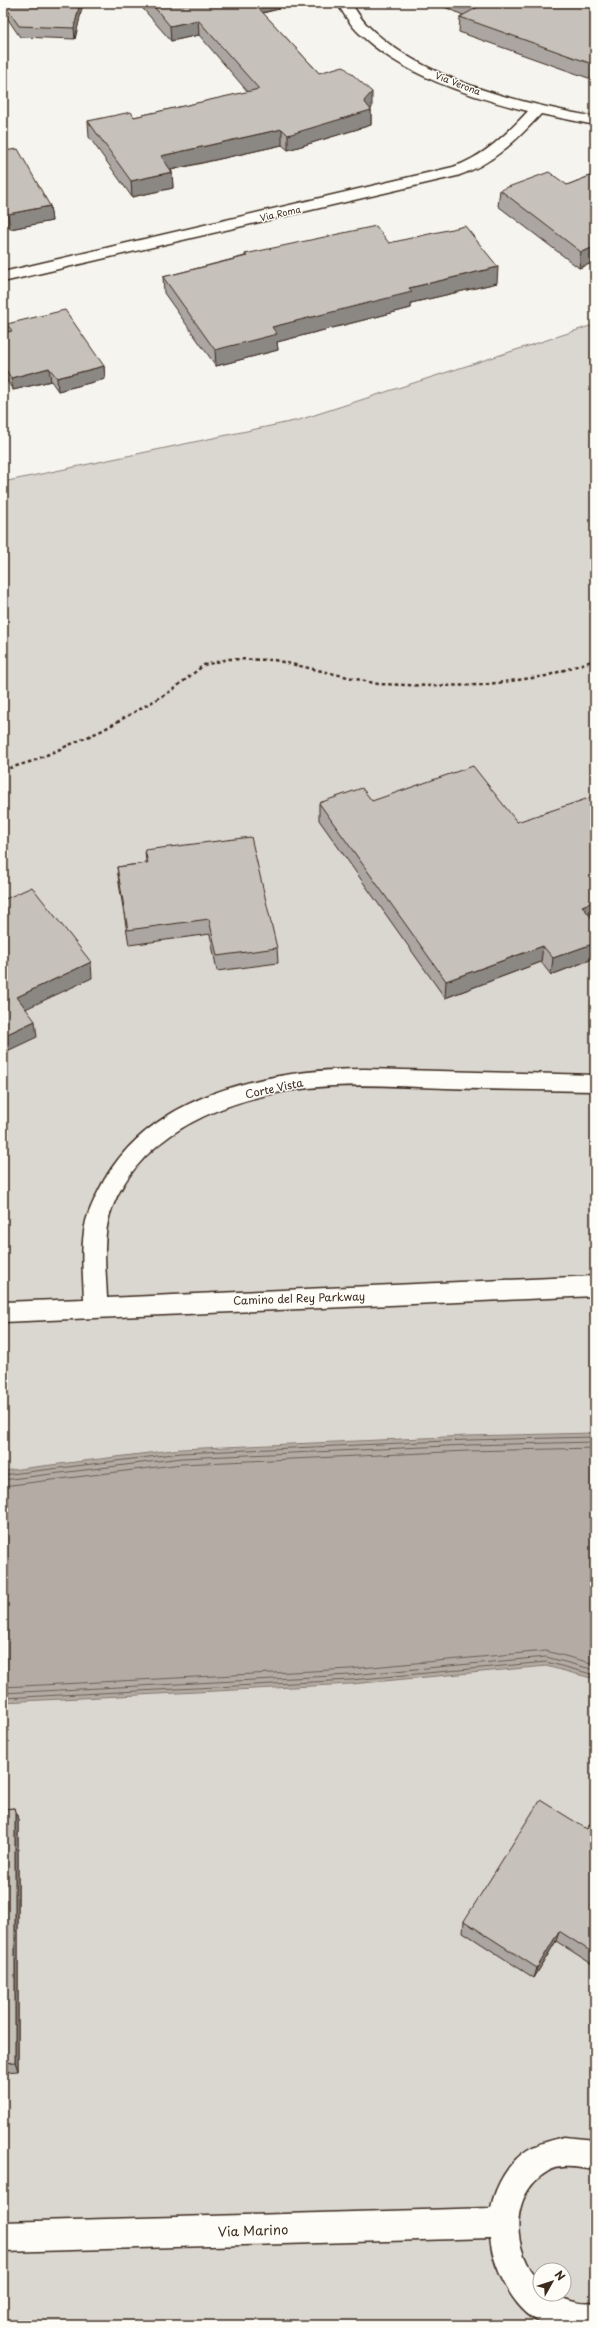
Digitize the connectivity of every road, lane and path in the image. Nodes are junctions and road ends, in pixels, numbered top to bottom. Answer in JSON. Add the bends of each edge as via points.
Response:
{"nodes":[{"id":1,"x":344,"y":3,"type":"edge"},
{"id":2,"x":537,"y":110,"type":"junction"},
{"id":3,"x":595,"y":121,"type":"edge"},
{"id":4,"x":3,"y":277,"type":"edge"},
{"id":5,"x":595,"y":660,"type":"edge"},
{"id":6,"x":3,"y":770,"type":"edge"},
{"id":7,"x":595,"y":1083,"type":"edge"},
{"id":8,"x":595,"y":1286,"type":"edge"},
{"id":9,"x":96,"y":1307,"type":"junction"},
{"id":10,"x":3,"y":1312,"type":"edge"},
{"id":11,"x":595,"y":2155,"type":"edge"},
{"id":12,"x":502,"y":2223,"type":"junction"},
{"id":13,"x":3,"y":2237,"type":"edge"},
{"id":14,"x":595,"y":2318,"type":"edge"}],
"edges":[{"from":1,"to":2,"type":"street","name":"Via Verona","via":[[380,44],[408,61],[455,82]]},
{"from":2,"to":3,"type":"street","name":"Via Verona"},
{"from":2,"to":4,"type":"street","name":"Via Roma","via":[[506,142],[464,168],[452,172]]},
{"from":5,"to":6,"type":"path","via":[[546,676],[482,685],[434,686],[378,684],[274,660],[229,659],[204,665],[171,691],[103,730],[33,761]]},
{"from":7,"to":9,"type":"street","name":"Corte Vista","via":[[318,1079],[271,1086],[230,1097],[184,1116],[152,1137],[127,1160],[111,1182],[100,1209],[94,1235]]},
{"from":8,"to":9,"type":"street","name":"Camino del Rey Parkway"},
{"from":9,"to":10,"type":"street","name":"Camino del Rey Parkway"},
{"from":11,"to":12,"type":"street","via":[[565,2151],[545,2157],[527,2168],[505,2203]]},
{"from":12,"to":13,"type":"street","name":"Via Marino"},
{"from":12,"to":14,"type":"street","via":[[508,2264],[532,2297],[549,2310],[568,2317],[587,2320]]}]}
